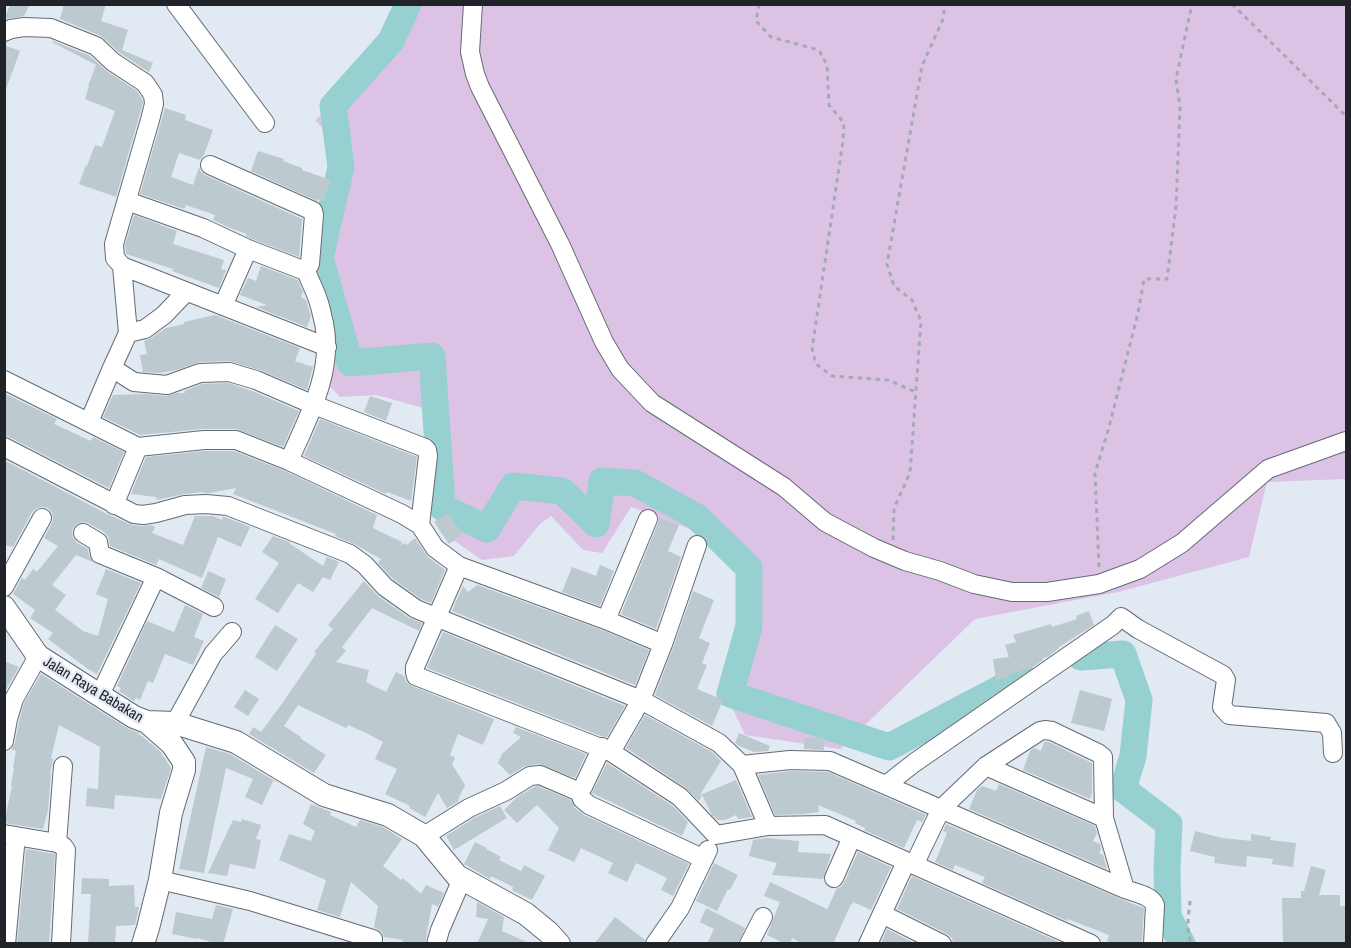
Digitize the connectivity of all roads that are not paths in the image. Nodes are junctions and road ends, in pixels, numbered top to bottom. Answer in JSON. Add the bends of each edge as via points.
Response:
{"nodes":[{"id":1,"x":176,"y":4,"type":"edge"},
{"id":2,"x":473,"y":4,"type":"edge"},
{"id":3,"x":4,"y":32,"type":"edge"},
{"id":4,"x":265,"y":123,"type":"dead end"},
{"id":5,"x":210,"y":165,"type":"dead end"},
{"id":6,"x":127,"y":201,"type":"junction"},
{"id":7,"x":248,"y":249,"type":"junction"},
{"id":8,"x":122,"y":266,"type":"junction"},
{"id":9,"x":306,"y":270,"type":"junction"},
{"id":10,"x":186,"y":292,"type":"junction"},
{"id":11,"x":224,"y":306,"type":"junction"},
{"id":12,"x":128,"y":333,"type":"junction"},
{"id":13,"x":327,"y":347,"type":"junction"},
{"id":14,"x":112,"y":368,"type":"junction"},
{"id":15,"x":4,"y":380,"type":"edge"},
{"id":16,"x":314,"y":405,"type":"junction"},
{"id":17,"x":88,"y":422,"type":"junction"},
{"id":18,"x":1347,"y":441,"type":"edge"},
{"id":19,"x":4,"y":447,"type":"edge"},
{"id":20,"x":138,"y":447,"type":"junction"},
{"id":21,"x":289,"y":461,"type":"junction"},
{"id":22,"x":114,"y":505,"type":"junction"},
{"id":23,"x":42,"y":518,"type":"dead end"},
{"id":24,"x":648,"y":519,"type":"dead end"},
{"id":25,"x":420,"y":525,"type":"junction"},
{"id":26,"x":83,"y":533,"type":"dead end"},
{"id":27,"x":697,"y":545,"type":"dead end"},
{"id":28,"x":459,"y":566,"type":"junction"},
{"id":29,"x":156,"y":577,"type":"junction"},
{"id":30,"x":4,"y":587,"type":"edge"},
{"id":31,"x":4,"y":607,"type":"edge"},
{"id":32,"x":214,"y":607,"type":"dead end"},
{"id":33,"x":437,"y":618,"type":"junction"},
{"id":34,"x":606,"y":620,"type":"junction"},
{"id":35,"x":232,"y":632,"type":"dead end"},
{"id":36,"x":663,"y":644,"type":"junction"},
{"id":37,"x":38,"y":656,"type":"junction"},
{"id":38,"x":100,"y":695,"type":"junction"},
{"id":39,"x":641,"y":700,"type":"junction"},
{"id":40,"x":6,"y":718,"type":"edge"},
{"id":41,"x":147,"y":722,"type":"junction"},
{"id":42,"x":175,"y":723,"type":"junction"},
{"id":43,"x":4,"y":741,"type":"edge"},
{"id":44,"x":606,"y":749,"type":"junction"},
{"id":45,"x":1333,"y":753,"type":"dead end"},
{"id":46,"x":742,"y":765,"type":"junction"},
{"id":47,"x":63,"y":766,"type":"dead end"},
{"id":48,"x":986,"y":766,"type":"junction"},
{"id":49,"x":900,"y":774,"type":"junction"},
{"id":50,"x":579,"y":790,"type":"junction"},
{"id":51,"x":941,"y":809,"type":"junction"},
{"id":52,"x":1104,"y":818,"type":"junction"},
{"id":53,"x":768,"y":826,"type":"junction"},
{"id":54,"x":10,"y":835,"type":"edge"},
{"id":55,"x":716,"y":835,"type":"junction"},
{"id":56,"x":424,"y":836,"type":"junction"},
{"id":57,"x":852,"y":837,"type":"junction"},
{"id":58,"x":57,"y":843,"type":"junction"},
{"id":59,"x":704,"y":859,"type":"junction"},
{"id":60,"x":910,"y":864,"type":"junction"},
{"id":61,"x":834,"y":878,"type":"dead end"},
{"id":62,"x":462,"y":879,"type":"junction"},
{"id":63,"x":159,"y":880,"type":"junction"},
{"id":64,"x":1125,"y":889,"type":"junction"},
{"id":65,"x":882,"y":914,"type":"junction"},
{"id":66,"x":763,"y":918,"type":"dead end"},
{"id":67,"x":354,"y":938,"type":"edge"},
{"id":68,"x":373,"y":939,"type":"dead end"},
{"id":69,"x":1074,"y":940,"type":"edge"},
{"id":70,"x":934,"y":942,"type":"edge"},
{"id":71,"x":6,"y":944,"type":"edge"},
{"id":72,"x":61,"y":944,"type":"edge"},
{"id":73,"x":143,"y":944,"type":"edge"},
{"id":74,"x":436,"y":944,"type":"edge"},
{"id":75,"x":559,"y":944,"type":"edge"},
{"id":76,"x":655,"y":944,"type":"edge"},
{"id":77,"x":749,"y":944,"type":"edge"},
{"id":78,"x":868,"y":944,"type":"edge"},
{"id":79,"x":1091,"y":944,"type":"edge"},
{"id":80,"x":1153,"y":944,"type":"edge"}],
"edges":[{"from":1,"to":4,"type":"street"},
{"from":2,"to":18,"type":"street","via":[[470,52],[480,87],[620,369],[652,403],[784,487],[825,522],[874,548],[974,584],[1012,592],[1047,592],[1099,584],[1140,569],[1182,543],[1268,469]]},
{"from":3,"to":6,"type":"street","via":[[24,27],[51,28],[96,46],[145,83],[154,104]]},
{"from":5,"to":9,"type":"street","via":[[313,211],[310,264]]},
{"from":6,"to":7,"type":"street"},
{"from":6,"to":8,"type":"street","via":[[114,244],[115,258]]},
{"from":7,"to":9,"type":"street"},
{"from":7,"to":11,"type":"street"},
{"from":8,"to":10,"type":"street"},
{"from":8,"to":12,"type":"street"},
{"from":9,"to":13,"type":"street","via":[[318,299]]},
{"from":10,"to":11,"type":"street"},
{"from":10,"to":12,"type":"street","via":[[145,329]]},
{"from":11,"to":13,"type":"street"},
{"from":12,"to":14,"type":"street"},
{"from":13,"to":16,"type":"street"},
{"from":14,"to":16,"type":"street","via":[[134,382],[167,385],[200,373],[229,372]]},
{"from":14,"to":17,"type":"street"},
{"from":15,"to":17,"type":"street"},
{"from":16,"to":21,"type":"street"},
{"from":16,"to":25,"type":"street","via":[[427,450]]},
{"from":17,"to":20,"type":"street"},
{"from":19,"to":22,"type":"street"},
{"from":20,"to":21,"type":"street","via":[[236,440]]},
{"from":20,"to":22,"type":"street"},
{"from":21,"to":25,"type":"street"},
{"from":22,"to":33,"type":"street","via":[[143,515],[185,505],[228,506],[350,554],[385,587],[416,609]]},
{"from":23,"to":30,"type":"street"},
{"from":24,"to":34,"type":"street"},
{"from":25,"to":28,"type":"street","via":[[435,548]]},
{"from":26,"to":29,"type":"street","via":[[98,542],[100,554]]},
{"from":27,"to":36,"type":"street"},
{"from":28,"to":33,"type":"street"},
{"from":28,"to":34,"type":"street"},
{"from":29,"to":32,"type":"street"},
{"from":29,"to":38,"type":"street"},
{"from":31,"to":37,"type":"street","name":"Jalan Raya Babakan"},
{"from":33,"to":39,"type":"street"},
{"from":33,"to":44,"type":"street","via":[[416,667],[416,676]]},
{"from":34,"to":36,"type":"street"},
{"from":35,"to":42,"type":"street","via":[[213,654]]},
{"from":36,"to":39,"type":"street"},
{"from":37,"to":38,"type":"street","name":"Jalan Raya Babakan"},
{"from":37,"to":40,"type":"street"},
{"from":38,"to":41,"type":"street","name":"Jalan Raya Babakan"},
{"from":39,"to":44,"type":"street"},
{"from":39,"to":46,"type":"street","via":[[719,743]]},
{"from":40,"to":43,"type":"street"},
{"from":41,"to":42,"type":"street"},
{"from":41,"to":63,"type":"street","name":"Jalan Raya Babakan","via":[[172,744],[184,762]]},
{"from":42,"to":56,"type":"street","via":[[236,742],[324,795],[388,815]]},
{"from":44,"to":50,"type":"street"},
{"from":44,"to":55,"type":"street","via":[[680,797]]},
{"from":45,"to":49,"type":"street","via":[[1332,733],[1326,723],[1229,715],[1222,707],[1226,680],[1223,675],[1121,617]]},
{"from":46,"to":49,"type":"street","via":[[830,761]]},
{"from":46,"to":53,"type":"street"},
{"from":47,"to":58,"type":"street"},
{"from":48,"to":51,"type":"street"},
{"from":48,"to":52,"type":"street"},
{"from":48,"to":52,"type":"street","via":[[1040,731],[1052,731],[1103,757]]},
{"from":49,"to":51,"type":"street"},
{"from":50,"to":56,"type":"street","via":[[540,775],[530,776]]},
{"from":50,"to":59,"type":"street","via":[[589,805]]},
{"from":51,"to":60,"type":"street"},
{"from":51,"to":64,"type":"street"},
{"from":52,"to":64,"type":"street"},
{"from":53,"to":55,"type":"street"},
{"from":53,"to":57,"type":"street","via":[[825,825]]},
{"from":54,"to":58,"type":"street"},
{"from":54,"to":71,"type":"street"},
{"from":55,"to":59,"type":"street"},
{"from":56,"to":62,"type":"street"},
{"from":57,"to":60,"type":"street"},
{"from":57,"to":61,"type":"street"},
{"from":58,"to":72,"type":"street","via":[[66,850]]},
{"from":59,"to":76,"type":"street","via":[[680,908]]},
{"from":60,"to":65,"type":"street"},
{"from":60,"to":69,"type":"street"},
{"from":62,"to":74,"type":"street"},
{"from":62,"to":75,"type":"street","via":[[526,914]]},
{"from":63,"to":67,"type":"street","via":[[250,901]]},
{"from":63,"to":73,"type":"street","name":"Jalan Raya Babakan"},
{"from":64,"to":80,"type":"street","via":[[1154,901]]},
{"from":65,"to":70,"type":"street"},
{"from":65,"to":78,"type":"street"},
{"from":66,"to":77,"type":"street"},
{"from":67,"to":68,"type":"street"},
{"from":69,"to":79,"type":"street"}]}
